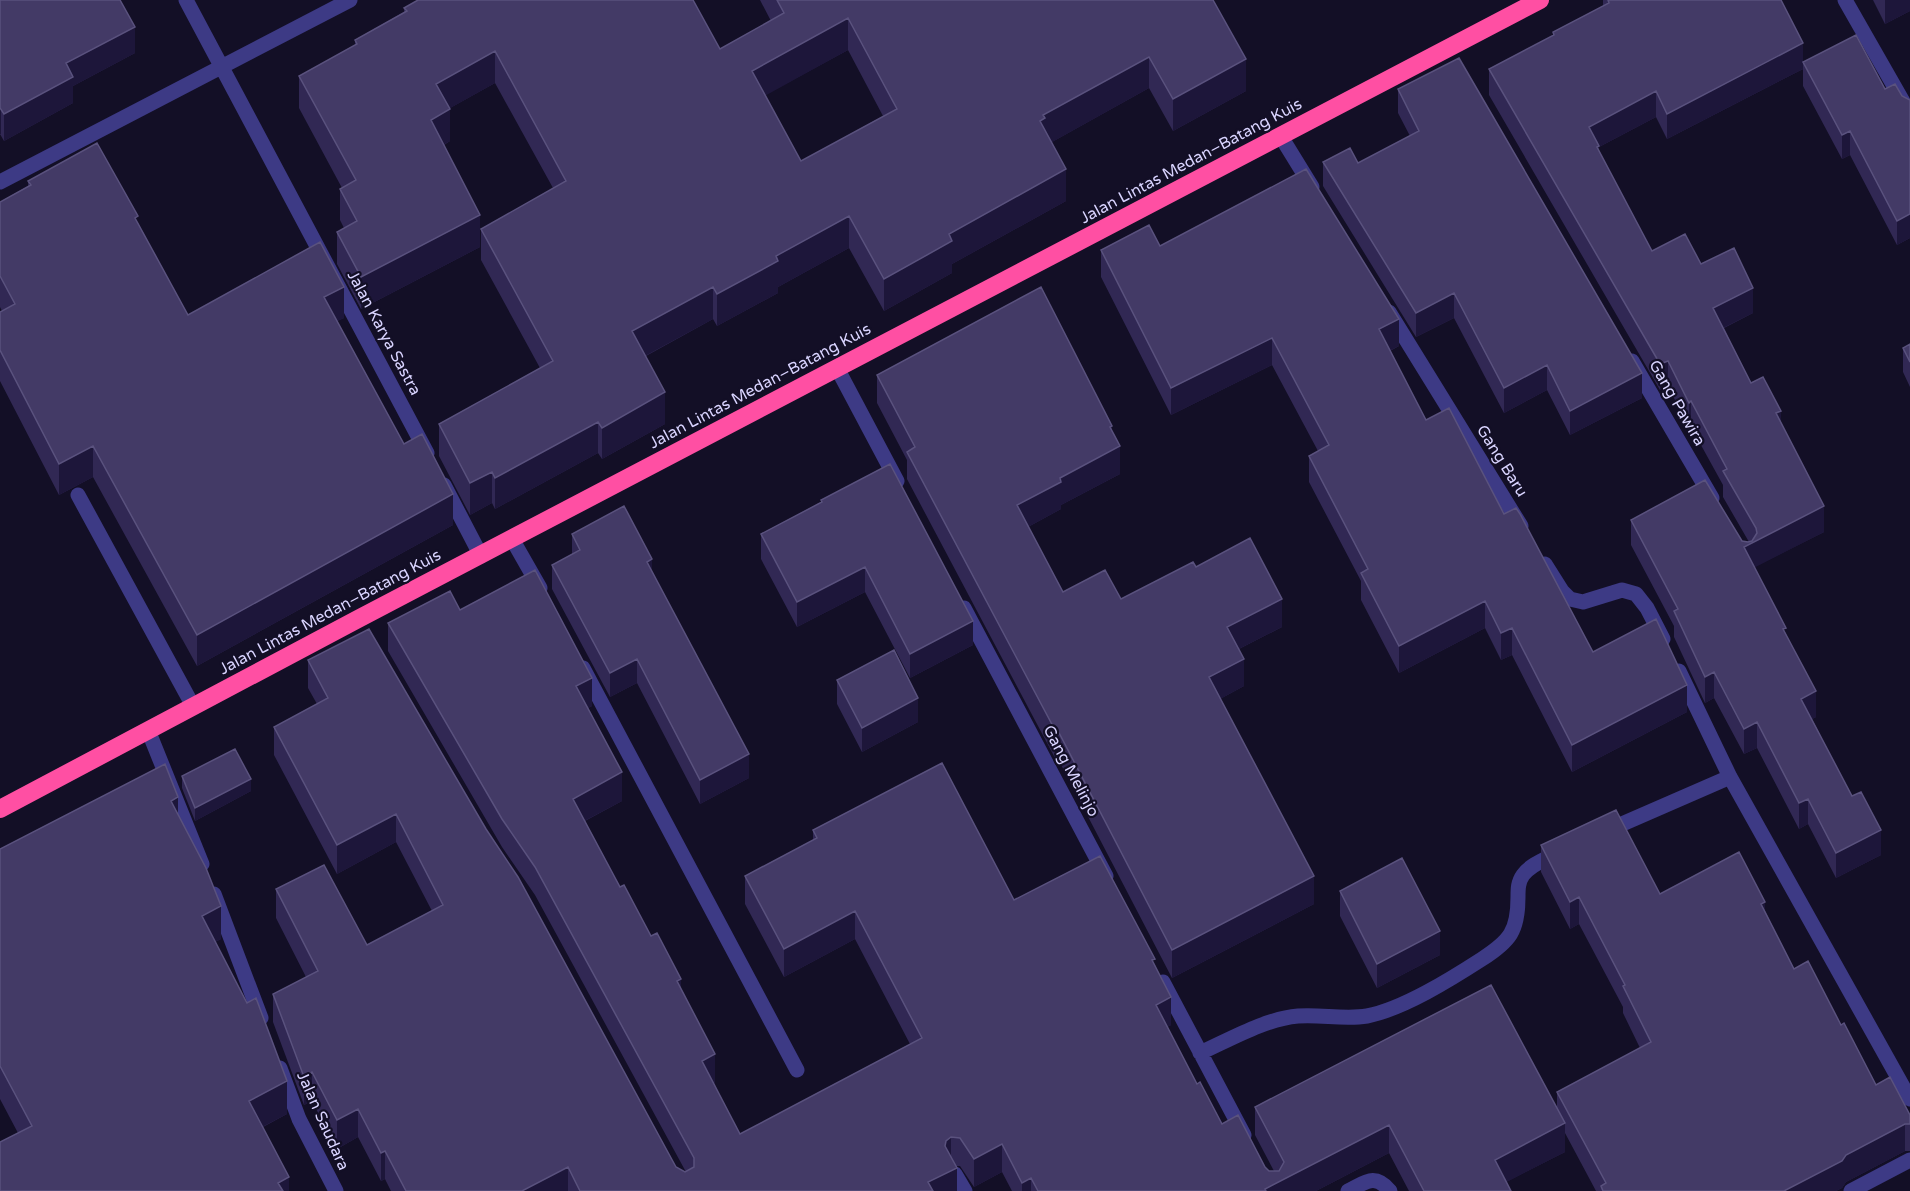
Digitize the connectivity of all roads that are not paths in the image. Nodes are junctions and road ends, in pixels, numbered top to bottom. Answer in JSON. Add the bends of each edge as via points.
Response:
{"nodes":[{"id":1,"x":186,"y":0,"type":"edge"},
{"id":2,"x":350,"y":0,"type":"edge"},
{"id":3,"x":1539,"y":0,"type":"edge"},
{"id":4,"x":1845,"y":0,"type":"edge"},
{"id":5,"x":223,"y":67,"type":"junction"},
{"id":6,"x":1910,"y":114,"type":"edge"},
{"id":7,"x":1280,"y":135,"type":"junction"},
{"id":8,"x":0,"y":182,"type":"edge"},
{"id":9,"x":1318,"y":196,"type":"edge"},
{"id":10,"x":1380,"y":298,"type":"edge"},
{"id":11,"x":1622,"y":344,"type":"edge"},
{"id":12,"x":837,"y":368,"type":"junction"},
{"id":13,"x":904,"y":494,"type":"edge"},
{"id":14,"x":78,"y":495,"type":"dead end"},
{"id":15,"x":1717,"y":507,"type":"edge"},
{"id":16,"x":512,"y":539,"type":"junction"},
{"id":17,"x":481,"y":555,"type":"junction"},
{"id":18,"x":546,"y":600,"type":"edge"},
{"id":19,"x":960,"y":600,"type":"edge"},
{"id":20,"x":574,"y":652,"type":"edge"},
{"id":21,"x":193,"y":706,"type":"junction"},
{"id":22,"x":148,"y":730,"type":"junction"},
{"id":23,"x":1730,"y":777,"type":"junction"},
{"id":24,"x":0,"y":809,"type":"edge"},
{"id":25,"x":1590,"y":838,"type":"edge"},
{"id":26,"x":1569,"y":848,"type":"edge"},
{"id":27,"x":1111,"y":884,"type":"edge"},
{"id":28,"x":1156,"y":968,"type":"edge"},
{"id":29,"x":267,"y":1035,"type":"edge"},
{"id":30,"x":1200,"y":1053,"type":"junction"},
{"id":31,"x":275,"y":1056,"type":"edge"},
{"id":32,"x":797,"y":1070,"type":"dead end"},
{"id":33,"x":1910,"y":1099,"type":"edge"},
{"id":34,"x":1253,"y":1152,"type":"edge"},
{"id":35,"x":1910,"y":1160,"type":"edge"},
{"id":36,"x":955,"y":1174,"type":"edge"},
{"id":37,"x":336,"y":1191,"type":"edge"},
{"id":38,"x":965,"y":1191,"type":"edge"},
{"id":39,"x":1348,"y":1191,"type":"edge"},
{"id":40,"x":1390,"y":1191,"type":"edge"},
{"id":41,"x":1851,"y":1191,"type":"edge"}],
"edges":[{"from":1,"to":5,"type":"street","name":"Jalan Karya Sastra"},
{"from":2,"to":5,"type":"street"},
{"from":3,"to":7,"type":"highway","name":"Jalan Lintas Medan–Batang Kuis","via":[[1453,52]]},
{"from":4,"to":6,"type":"street"},
{"from":5,"to":8,"type":"street"},
{"from":5,"to":17,"type":"street","name":"Jalan Karya Sastra"},
{"from":7,"to":9,"type":"street"},
{"from":7,"to":12,"type":"highway","name":"Jalan Lintas Medan–Batang Kuis"},
{"from":10,"to":23,"type":"street","name":"Gang Baru","via":[[1562,591],[1570,599],[1583,602],[1630,591],[1647,608]]},
{"from":11,"to":15,"type":"street","name":"Gang Pawira"},
{"from":12,"to":13,"type":"street"},
{"from":12,"to":16,"type":"highway","name":"Jalan Lintas Medan–Batang Kuis"},
{"from":14,"to":21,"type":"street"},
{"from":16,"to":17,"type":"highway","name":"Jalan Lintas Medan–Batang Kuis"},
{"from":16,"to":18,"type":"street"},
{"from":17,"to":21,"type":"highway","name":"Jalan Lintas Medan–Batang Kuis","via":[[361,624]]},
{"from":19,"to":27,"type":"street","name":"Gang Melinjo"},
{"from":20,"to":32,"type":"street"},
{"from":21,"to":22,"type":"highway","name":"Jalan Lintas Medan–Batang Kuis"},
{"from":22,"to":24,"type":"highway","name":"Jalan Lintas Medan–Batang Kuis"},
{"from":22,"to":29,"type":"street"},
{"from":23,"to":25,"type":"street"},
{"from":23,"to":33,"type":"street","name":"Gang Baru"},
{"from":26,"to":30,"type":"street","via":[[1524,873],[1511,935],[1483,958],[1429,991],[1368,1016],[1298,1016],[1269,1023]]},
{"from":28,"to":30,"type":"street"},
{"from":30,"to":34,"type":"street"},
{"from":31,"to":37,"type":"street","name":"Jalan Saudara","via":[[299,1119]]},
{"from":35,"to":41,"type":"street"},
{"from":36,"to":38,"type":"street"},
{"from":39,"to":40,"type":"street","via":[[1370,1180],[1381,1182]]}]}
